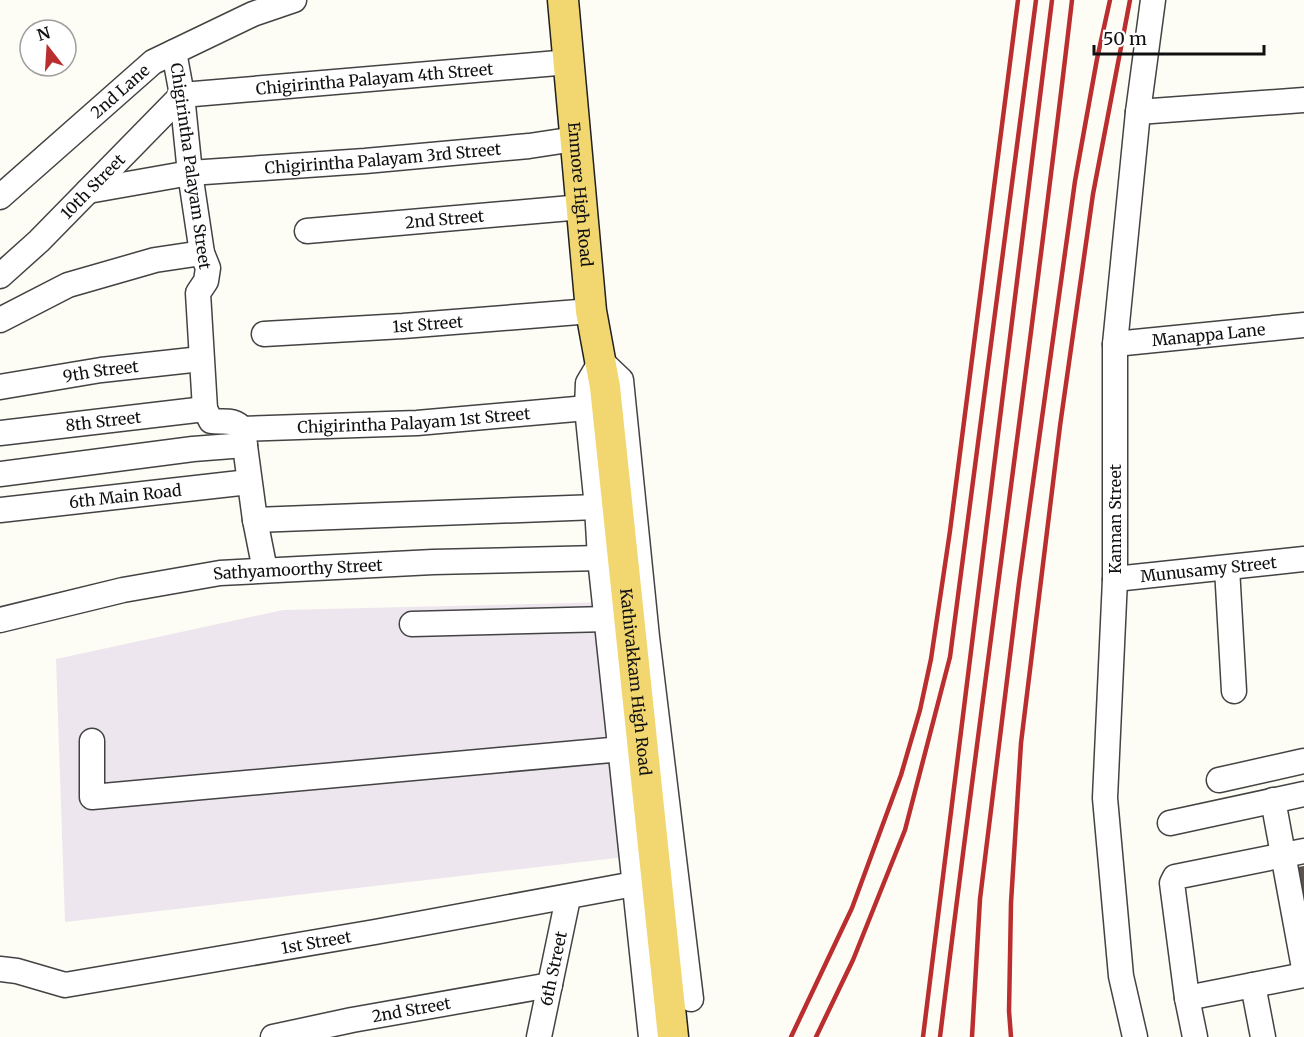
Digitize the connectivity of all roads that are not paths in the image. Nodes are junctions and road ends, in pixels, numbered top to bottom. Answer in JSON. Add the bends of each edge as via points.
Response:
{"nodes":[{"id":1,"x":294,"y":0,"type":"edge"},
{"id":2,"x":563,"y":0,"type":"edge"},
{"id":3,"x":1153,"y":0,"type":"edge"},
{"id":4,"x":174,"y":52,"type":"junction"},
{"id":5,"x":568,"y":62,"type":"junction"},
{"id":6,"x":182,"y":95,"type":"junction"},
{"id":7,"x":1304,"y":100,"type":"edge"},
{"id":8,"x":1138,"y":112,"type":"junction"},
{"id":9,"x":575,"y":139,"type":"junction"},
{"id":10,"x":190,"y":173,"type":"junction"},
{"id":11,"x":88,"y":191,"type":"junction"},
{"id":12,"x":0,"y":197,"type":"edge"},
{"id":13,"x":582,"y":207,"type":"junction"},
{"id":14,"x":307,"y":231,"type":"dead end"},
{"id":15,"x":202,"y":253,"type":"junction"},
{"id":16,"x":0,"y":276,"type":"edge"},
{"id":17,"x":591,"y":311,"type":"junction"},
{"id":18,"x":0,"y":320,"type":"edge"},
{"id":19,"x":1304,"y":325,"type":"edge"},
{"id":20,"x":264,"y":334,"type":"dead end"},
{"id":21,"x":1115,"y":344,"type":"junction"},
{"id":22,"x":201,"y":359,"type":"junction"},
{"id":23,"x":598,"y":385,"type":"junction"},
{"id":24,"x":0,"y":387,"type":"edge"},
{"id":25,"x":205,"y":409,"type":"junction"},
{"id":26,"x":0,"y":433,"type":"edge"},
{"id":27,"x":243,"y":437,"type":"junction"},
{"id":28,"x":0,"y":474,"type":"edge"},
{"id":29,"x":249,"y":482,"type":"junction"},
{"id":30,"x":597,"y":507,"type":"junction"},
{"id":31,"x":0,"y":510,"type":"edge"},
{"id":32,"x":255,"y":520,"type":"junction"},
{"id":33,"x":600,"y":558,"type":"junction"},
{"id":34,"x":1304,"y":559,"type":"edge"},
{"id":35,"x":1227,"y":568,"type":"junction"},
{"id":36,"x":265,"y":570,"type":"junction"},
{"id":37,"x":1114,"y":579,"type":"junction"},
{"id":38,"x":608,"y":619,"type":"junction"},
{"id":39,"x":0,"y":620,"type":"edge"},
{"id":40,"x":412,"y":624,"type":"dead end"},
{"id":41,"x":1234,"y":691,"type":"dead end"},
{"id":42,"x":92,"y":741,"type":"dead end"},
{"id":43,"x":622,"y":749,"type":"junction"},
{"id":44,"x":1304,"y":761,"type":"edge"},
{"id":45,"x":1219,"y":780,"type":"dead end"},
{"id":46,"x":1304,"y":794,"type":"edge"},
{"id":47,"x":1273,"y":800,"type":"junction"},
{"id":48,"x":1170,"y":823,"type":"dead end"},
{"id":49,"x":1293,"y":852,"type":"edge"},
{"id":50,"x":634,"y":884,"type":"junction"},
{"id":51,"x":568,"y":898,"type":"junction"},
{"id":52,"x":1304,"y":968,"type":"edge"},
{"id":53,"x":0,"y":969,"type":"edge"},
{"id":54,"x":1304,"y":975,"type":"edge"},
{"id":55,"x":550,"y":985,"type":"junction"},
{"id":56,"x":1253,"y":985,"type":"junction"},
{"id":57,"x":1187,"y":998,"type":"junction"},
{"id":58,"x":691,"y":999,"type":"dead end"},
{"id":59,"x":273,"y":1037,"type":"edge"},
{"id":60,"x":539,"y":1037,"type":"edge"},
{"id":61,"x":651,"y":1037,"type":"edge"},
{"id":62,"x":673,"y":1037,"type":"edge"},
{"id":63,"x":1135,"y":1037,"type":"edge"},
{"id":64,"x":1195,"y":1037,"type":"edge"},
{"id":65,"x":1263,"y":1037,"type":"edge"}],
"edges":[{"from":1,"to":4,"type":"street","name":"2nd Lane","via":[[253,14]]},
{"from":2,"to":5,"type":"main road","name":"Enmore High Road"},
{"from":3,"to":8,"type":"street","name":"Kannan Street"},
{"from":4,"to":6,"type":"street","name":"Chigirintha Palayam Street"},
{"from":4,"to":12,"type":"street","name":"2nd Lane","via":[[153,63]]},
{"from":5,"to":6,"type":"street","name":"Chigirintha Palayam 4th Street"},
{"from":5,"to":9,"type":"main road","name":"Enmore High Road"},
{"from":6,"to":10,"type":"street","name":"Chigirintha Palayam Street"},
{"from":6,"to":11,"type":"street","name":"10th Street"},
{"from":7,"to":8,"type":"street"},
{"from":8,"to":21,"type":"street","name":"Kannan Street"},
{"from":9,"to":10,"type":"street","name":"Chigirintha Palayam 3rd Street","via":[[365,161]]},
{"from":9,"to":13,"type":"main road","name":"Enmore High Road"},
{"from":10,"to":11,"type":"street","name":"Chigirintha Palayam 3rd Street"},
{"from":10,"to":15,"type":"street","name":"Chigirintha Palayam Street"},
{"from":11,"to":16,"type":"street","name":"10th Street"},
{"from":13,"to":14,"type":"street","name":"2nd Street"},
{"from":13,"to":17,"type":"main road","name":"Enmore High Road"},
{"from":15,"to":18,"type":"street","via":[[155,260],[68,285]]},
{"from":15,"to":22,"type":"street","name":"Chigirintha Palayam Street","via":[[208,268],[206,282],[198,293]]},
{"from":17,"to":20,"type":"street","name":"1st Street"},
{"from":17,"to":23,"type":"main road","name":"Enmore High Road"},
{"from":19,"to":21,"type":"street","name":"Manappa Lane"},
{"from":21,"to":37,"type":"street","name":"Kannan Street"},
{"from":22,"to":24,"type":"street","name":"9th Street"},
{"from":22,"to":25,"type":"street","name":"Chigirintha Palayam Street"},
{"from":23,"to":27,"type":"street","name":"Chigirintha Palayam 1st Street","via":[[417,423]]},
{"from":23,"to":30,"type":"street"},
{"from":23,"to":58,"type":"street","via":[[621,380],[647,637]]},
{"from":23,"to":62,"type":"main road","name":"Kathivakkam High Road"},
{"from":25,"to":26,"type":"street","name":"8th Street"},
{"from":25,"to":27,"type":"street","via":[[211,421],[238,423]]},
{"from":27,"to":28,"type":"street"},
{"from":27,"to":29,"type":"street"},
{"from":29,"to":31,"type":"street","name":"6th Main Road"},
{"from":29,"to":32,"type":"street"},
{"from":30,"to":32,"type":"street"},
{"from":30,"to":33,"type":"street"},
{"from":32,"to":36,"type":"street"},
{"from":33,"to":36,"type":"street","name":"Sathyamoorthy Street"},
{"from":33,"to":38,"type":"street"},
{"from":34,"to":35,"type":"street","name":"Munusamy Street"},
{"from":35,"to":37,"type":"street","name":"Munusamy Street"},
{"from":35,"to":41,"type":"street"},
{"from":36,"to":39,"type":"street","name":"Sathyamoorthy Street","via":[[220,573],[123,590]]},
{"from":37,"to":63,"type":"street","name":"Kannan Street","via":[[1106,798],[1121,976]]},
{"from":38,"to":40,"type":"street"},
{"from":38,"to":43,"type":"street"},
{"from":42,"to":43,"type":"street","via":[[92,797]]},
{"from":43,"to":50,"type":"street"},
{"from":44,"to":45,"type":"street"},
{"from":46,"to":47,"type":"street"},
{"from":47,"to":48,"type":"street"},
{"from":47,"to":49,"type":"street"},
{"from":49,"to":52,"type":"street"},
{"from":49,"to":57,"type":"street","via":[[1175,878],[1172,883]]},
{"from":50,"to":51,"type":"street","name":"1st Street"},
{"from":50,"to":61,"type":"street"},
{"from":51,"to":53,"type":"street","name":"1st Street","via":[[65,985]]},
{"from":51,"to":55,"type":"street","name":"6th Street"},
{"from":54,"to":56,"type":"street"},
{"from":55,"to":59,"type":"street","name":"2nd Street"},
{"from":55,"to":60,"type":"street","name":"6th Street"},
{"from":56,"to":57,"type":"street"},
{"from":56,"to":65,"type":"street"},
{"from":57,"to":64,"type":"street"}]}
